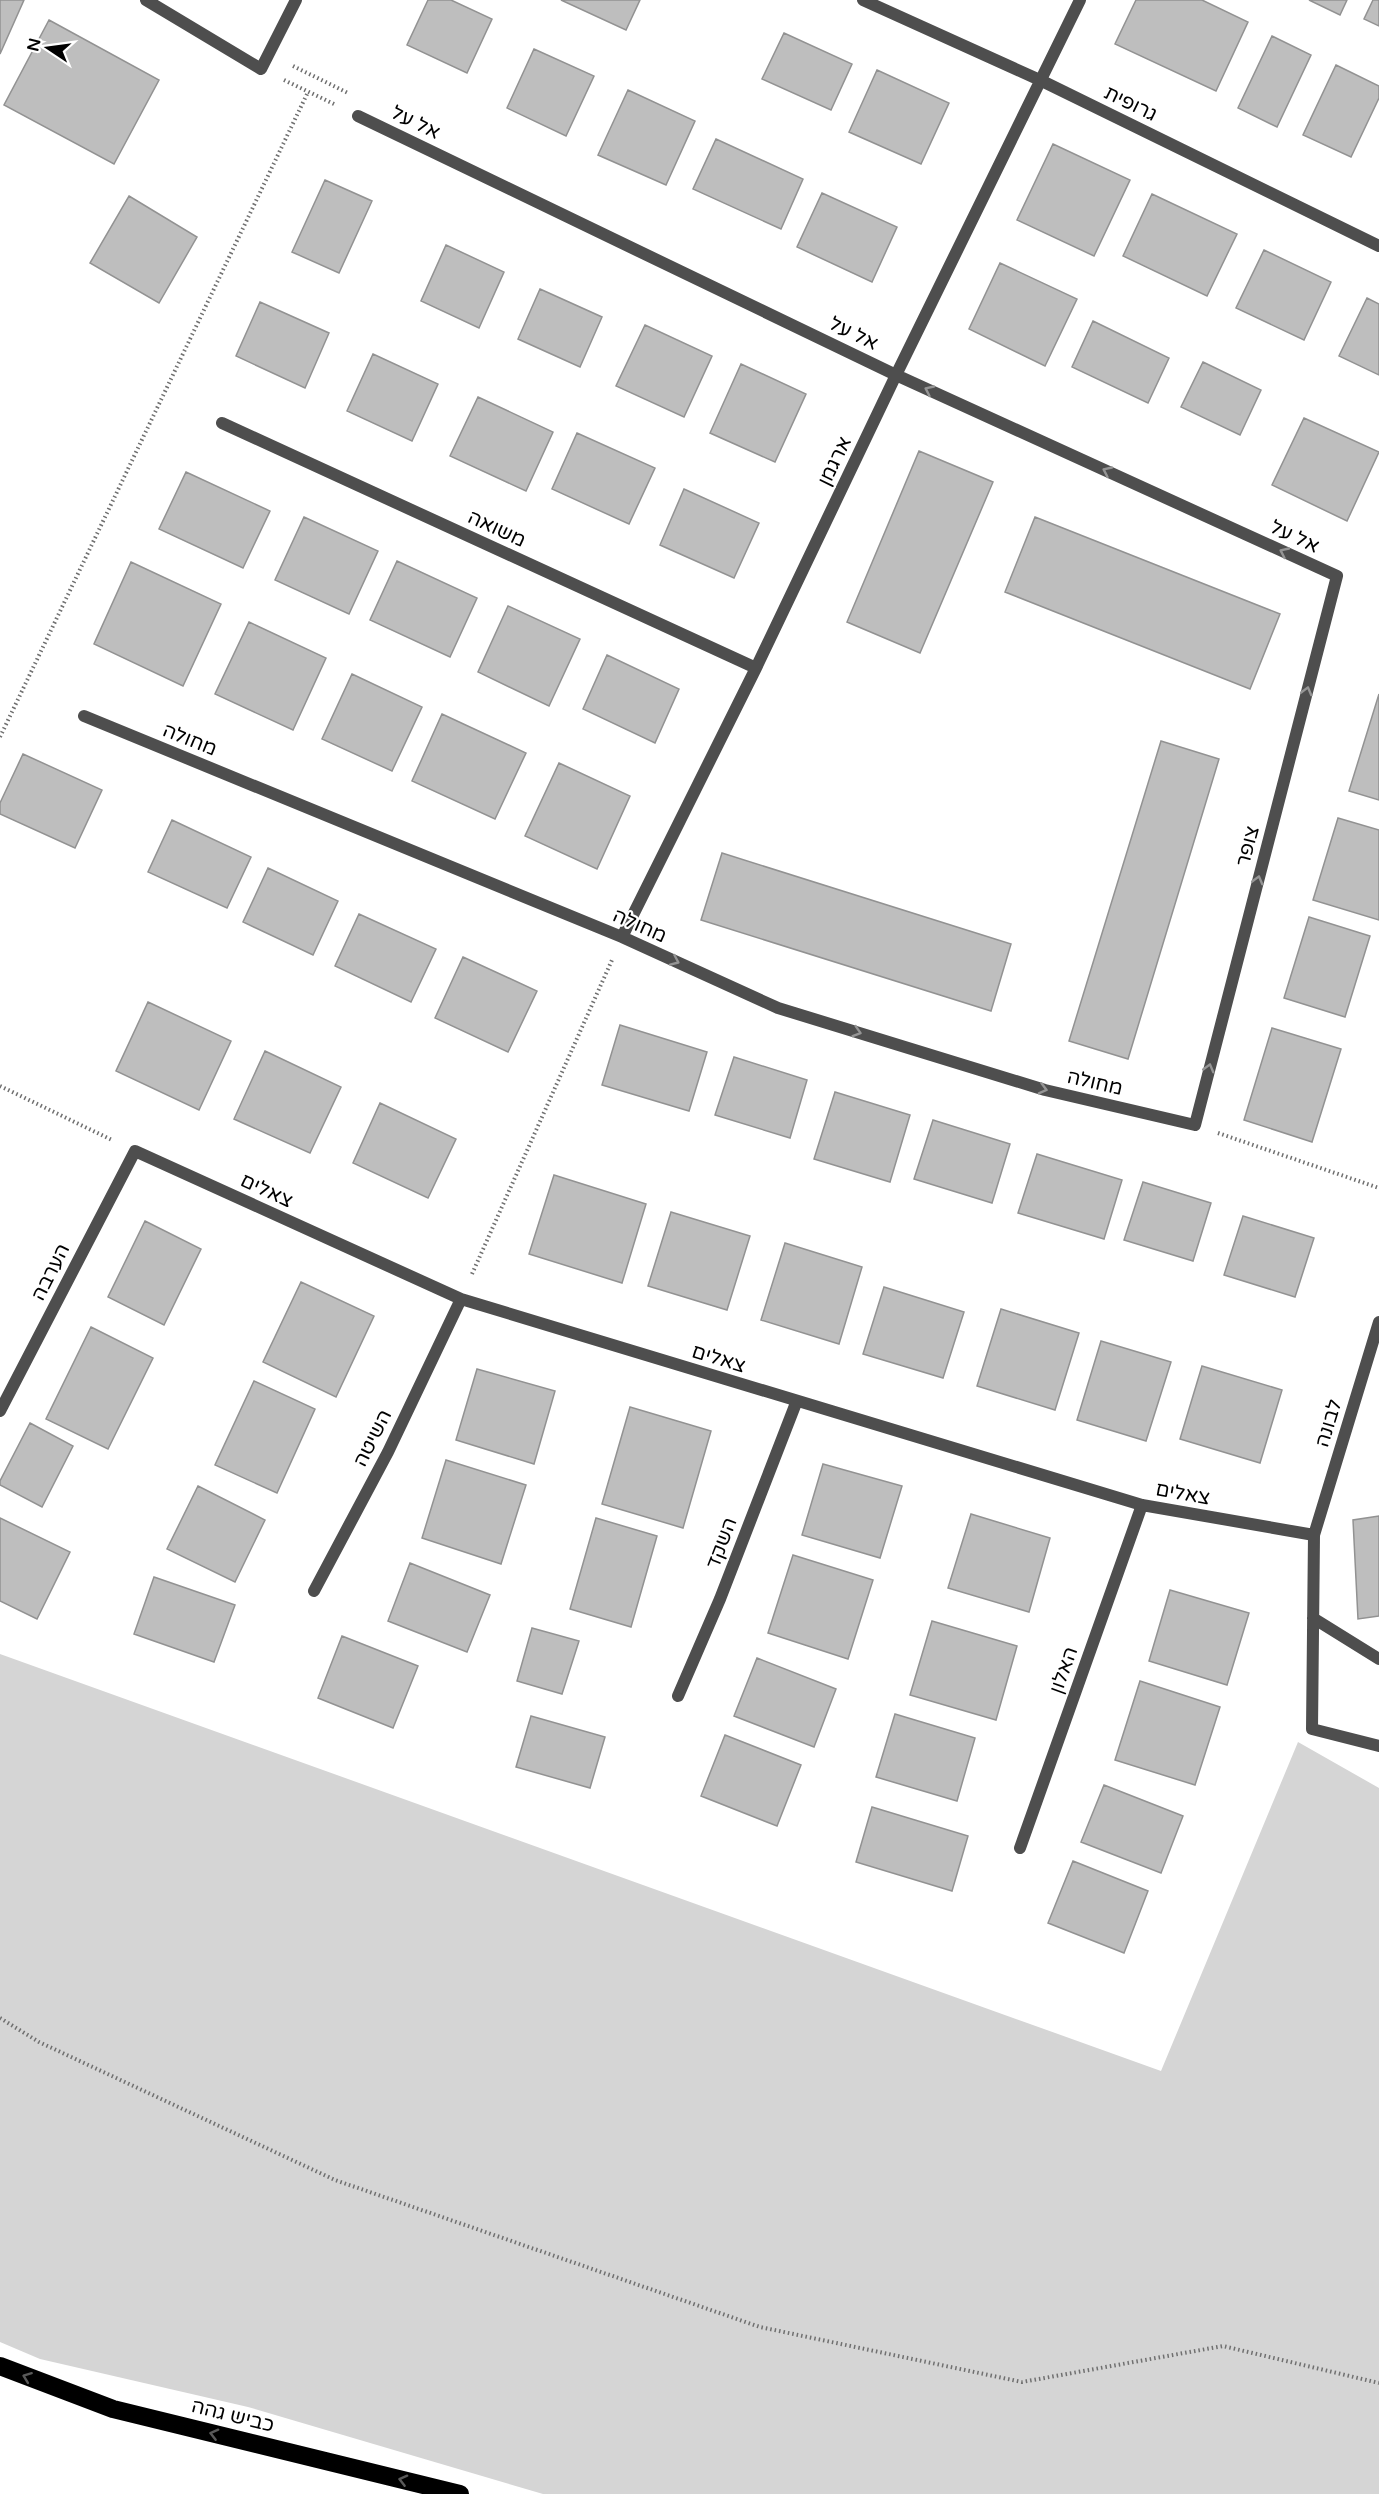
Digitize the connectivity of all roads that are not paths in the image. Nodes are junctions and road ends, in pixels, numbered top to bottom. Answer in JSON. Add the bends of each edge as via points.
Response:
{"nodes":[{"id":1,"x":146,"y":0,"type":"edge"},
{"id":2,"x":296,"y":0,"type":"edge"},
{"id":3,"x":863,"y":0,"type":"edge"},
{"id":4,"x":1080,"y":0,"type":"edge"},
{"id":5,"x":1042,"y":81,"type":"junction"},
{"id":6,"x":358,"y":116,"type":"road end"},
{"id":7,"x":1379,"y":246,"type":"edge"},
{"id":8,"x":896,"y":375,"type":"junction"},
{"id":9,"x":222,"y":423,"type":"dead end"},
{"id":10,"x":1337,"y":576,"type":"joint"},
{"id":11,"x":756,"y":668,"type":"junction"},
{"id":12,"x":84,"y":716,"type":"dead end"},
{"id":13,"x":622,"y":938,"type":"junction"},
{"id":14,"x":1195,"y":1125,"type":"joint"},
{"id":15,"x":135,"y":1151,"type":"joint"},
{"id":16,"x":461,"y":1299,"type":"junction"},
{"id":17,"x":1379,"y":1322,"type":"edge"},
{"id":18,"x":796,"y":1403,"type":"junction"},
{"id":19,"x":0,"y":1412,"type":"edge"},
{"id":20,"x":1142,"y":1505,"type":"junction"},
{"id":21,"x":1314,"y":1535,"type":"junction"},
{"id":22,"x":314,"y":1591,"type":"dead end"},
{"id":23,"x":1313,"y":1618,"type":"junction"},
{"id":24,"x":1379,"y":1659,"type":"edge"},
{"id":25,"x":678,"y":1696,"type":"dead end"},
{"id":26,"x":1379,"y":1746,"type":"edge"},
{"id":27,"x":1020,"y":1848,"type":"dead end"},
{"id":28,"x":0,"y":2366,"type":"edge"},
{"id":29,"x":460,"y":2494,"type":"edge"}],
"edges":[{"from":1,"to":2,"type":"street","via":[[261,69]]},
{"from":3,"to":5,"type":"street","name":"גרופית"},
{"from":4,"to":5,"type":"street","name":"ארגמן"},
{"from":5,"to":7,"type":"street","name":"גרופית"},
{"from":5,"to":8,"type":"street","name":"ארגמן"},
{"from":6,"to":8,"type":"street","name":"אל על"},
{"from":10,"to":8,"type":"street","name":"אל על","one_way":true},
{"from":8,"to":11,"type":"street","name":"ארגמן"},
{"from":9,"to":11,"type":"street","name":"משואה"},
{"from":14,"to":10,"type":"street","name":"צופר","one_way":true},
{"from":11,"to":13,"type":"street","name":"ארגמן"},
{"from":12,"to":13,"type":"street","name":"מחולה"},
{"from":13,"to":14,"type":"street","name":"מחולה","one_way":true,"via":[[778,1008],[1045,1090]]},
{"from":15,"to":16,"type":"street","name":"צאלים"},
{"from":15,"to":19,"type":"street","name":"הערבה"},
{"from":16,"to":18,"type":"street","name":"צאלים"},
{"from":16,"to":22,"type":"street","name":"השיטה","via":[[388,1452]]},
{"from":17,"to":21,"type":"street","name":"לבונה"},
{"from":18,"to":20,"type":"street","name":"צאלים"},
{"from":18,"to":25,"type":"street","name":"השקד"},
{"from":20,"to":21,"type":"street","name":"צאלים"},
{"from":20,"to":27,"type":"street","name":"האלון"},
{"from":21,"to":23,"type":"street","name":"לבונה"},
{"from":23,"to":24,"type":"street"},
{"from":23,"to":26,"type":"street","name":"לבונה","via":[[1312,1729]]},
{"from":29,"to":28,"type":"highway","name":"כביש גהה","one_way":true,"via":[[113,2409]]}]}
